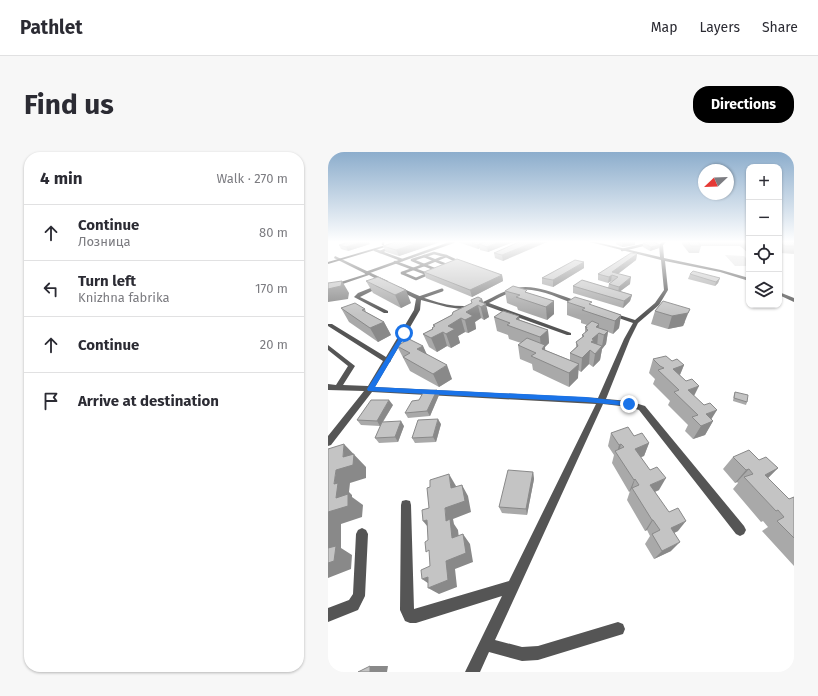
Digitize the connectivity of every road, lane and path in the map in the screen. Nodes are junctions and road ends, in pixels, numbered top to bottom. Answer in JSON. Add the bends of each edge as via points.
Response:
{"nodes":[{"id":1,"x":354,"y":266,"type":"edge"},
{"id":2,"x":385,"y":266,"type":"edge"},
{"id":3,"x":406,"y":266,"type":"edge"},
{"id":4,"x":421,"y":266,"type":"edge"},
{"id":5,"x":428,"y":266,"type":"edge"},
{"id":6,"x":449,"y":266,"type":"edge"},
{"id":7,"x":664,"y":266,"type":"edge"},
{"id":8,"x":698,"y":266,"type":"edge"},
{"id":9,"x":413,"y":269,"type":"junction"},
{"id":10,"x":438,"y":270,"type":"junction"},
{"id":11,"x":368,"y":273,"type":"junction"},
{"id":12,"x":428,"y":274,"type":"junction"},
{"id":13,"x":746,"y":279,"type":"edge"},
{"id":14,"x":388,"y":283,"type":"junction"},
{"id":15,"x":328,"y":288,"type":"edge"},
{"id":16,"x":442,"y":290,"type":"dead end"},
{"id":17,"x":782,"y":294,"type":"edge"},
{"id":18,"x":419,"y":298,"type":"junction"},
{"id":19,"x":794,"y":300,"type":"edge"},
{"id":20,"x":483,"y":303,"type":"junction"},
{"id":21,"x":586,"y":306,"type":"edge"},
{"id":22,"x":386,"y":312,"type":"dead end"},
{"id":23,"x":607,"y":313,"type":"edge"},
{"id":24,"x":636,"y":322,"type":"junction"},
{"id":25,"x":330,"y":325,"type":"dead end"},
{"id":26,"x":569,"y":334,"type":"dead end"},
{"id":27,"x":328,"y":347,"type":"edge"},
{"id":28,"x":388,"y":361,"type":"junction"},
{"id":29,"x":328,"y":387,"type":"edge"},
{"id":30,"x":338,"y":388,"type":"junction"},
{"id":31,"x":370,"y":389,"type":"junction"},
{"id":32,"x":602,"y":401,"type":"junction"},
{"id":33,"x":328,"y":442,"type":"edge"},
{"id":34,"x":406,"y":505,"type":"dead end"},
{"id":35,"x":740,"y":530,"type":"dead end"},
{"id":36,"x":362,"y":534,"type":"dead end"},
{"id":37,"x":514,"y":586,"type":"junction"},
{"id":38,"x":328,"y":615,"type":"edge"},
{"id":39,"x":618,"y":629,"type":"dead end"},
{"id":40,"x":485,"y":644,"type":"junction"},
{"id":41,"x":472,"y":672,"type":"edge"}],
"edges":[{"from":1,"to":11,"type":"street"},
{"from":2,"to":11,"type":"lane"},
{"from":3,"to":9,"type":"lane"},
{"from":4,"to":9,"type":"lane"},
{"from":5,"to":10,"type":"lane"},
{"from":6,"to":10,"type":"lane"},
{"from":7,"to":24,"type":"street","via":[[666,290],[657,304]]},
{"from":8,"to":13,"type":"street"},
{"from":9,"to":12,"type":"lane"},
{"from":9,"to":12,"type":"lane","via":[[402,273],[416,279]]},
{"from":10,"to":12,"type":"lane"},
{"from":11,"to":14,"type":"street"},
{"from":11,"to":15,"type":"street"},
{"from":14,"to":18,"type":"street"},
{"from":14,"to":22,"type":"street","via":[[357,297]]},
{"from":16,"to":18,"type":"lane"},
{"from":17,"to":19,"type":"street"},
{"from":18,"to":20,"type":"street","via":[[450,307],[464,308]]},
{"from":18,"to":28,"type":"street","via":[[417,310]]},
{"from":20,"to":21,"type":"street","via":[[516,288],[529,288]]},
{"from":20,"to":26,"type":"street"},
{"from":23,"to":24,"type":"street"},
{"from":24,"to":32,"type":"street","via":[[626,339]]},
{"from":25,"to":28,"type":"street"},
{"from":27,"to":30,"type":"street","via":[[352,366]]},
{"from":28,"to":31,"type":"street"},
{"from":29,"to":30,"type":"street"},
{"from":30,"to":31,"type":"street"},
{"from":31,"to":32,"type":"street"},
{"from":31,"to":33,"type":"street"},
{"from":32,"to":35,"type":"street","via":[[642,408]]},
{"from":32,"to":37,"type":"street"},
{"from":34,"to":37,"type":"street","via":[[407,610],[410,616]]},
{"from":36,"to":38,"type":"street","via":[[359,596],[353,604]]},
{"from":37,"to":40,"type":"street"},
{"from":39,"to":40,"type":"street","via":[[538,653],[522,654]]},
{"from":40,"to":41,"type":"street"}]}
